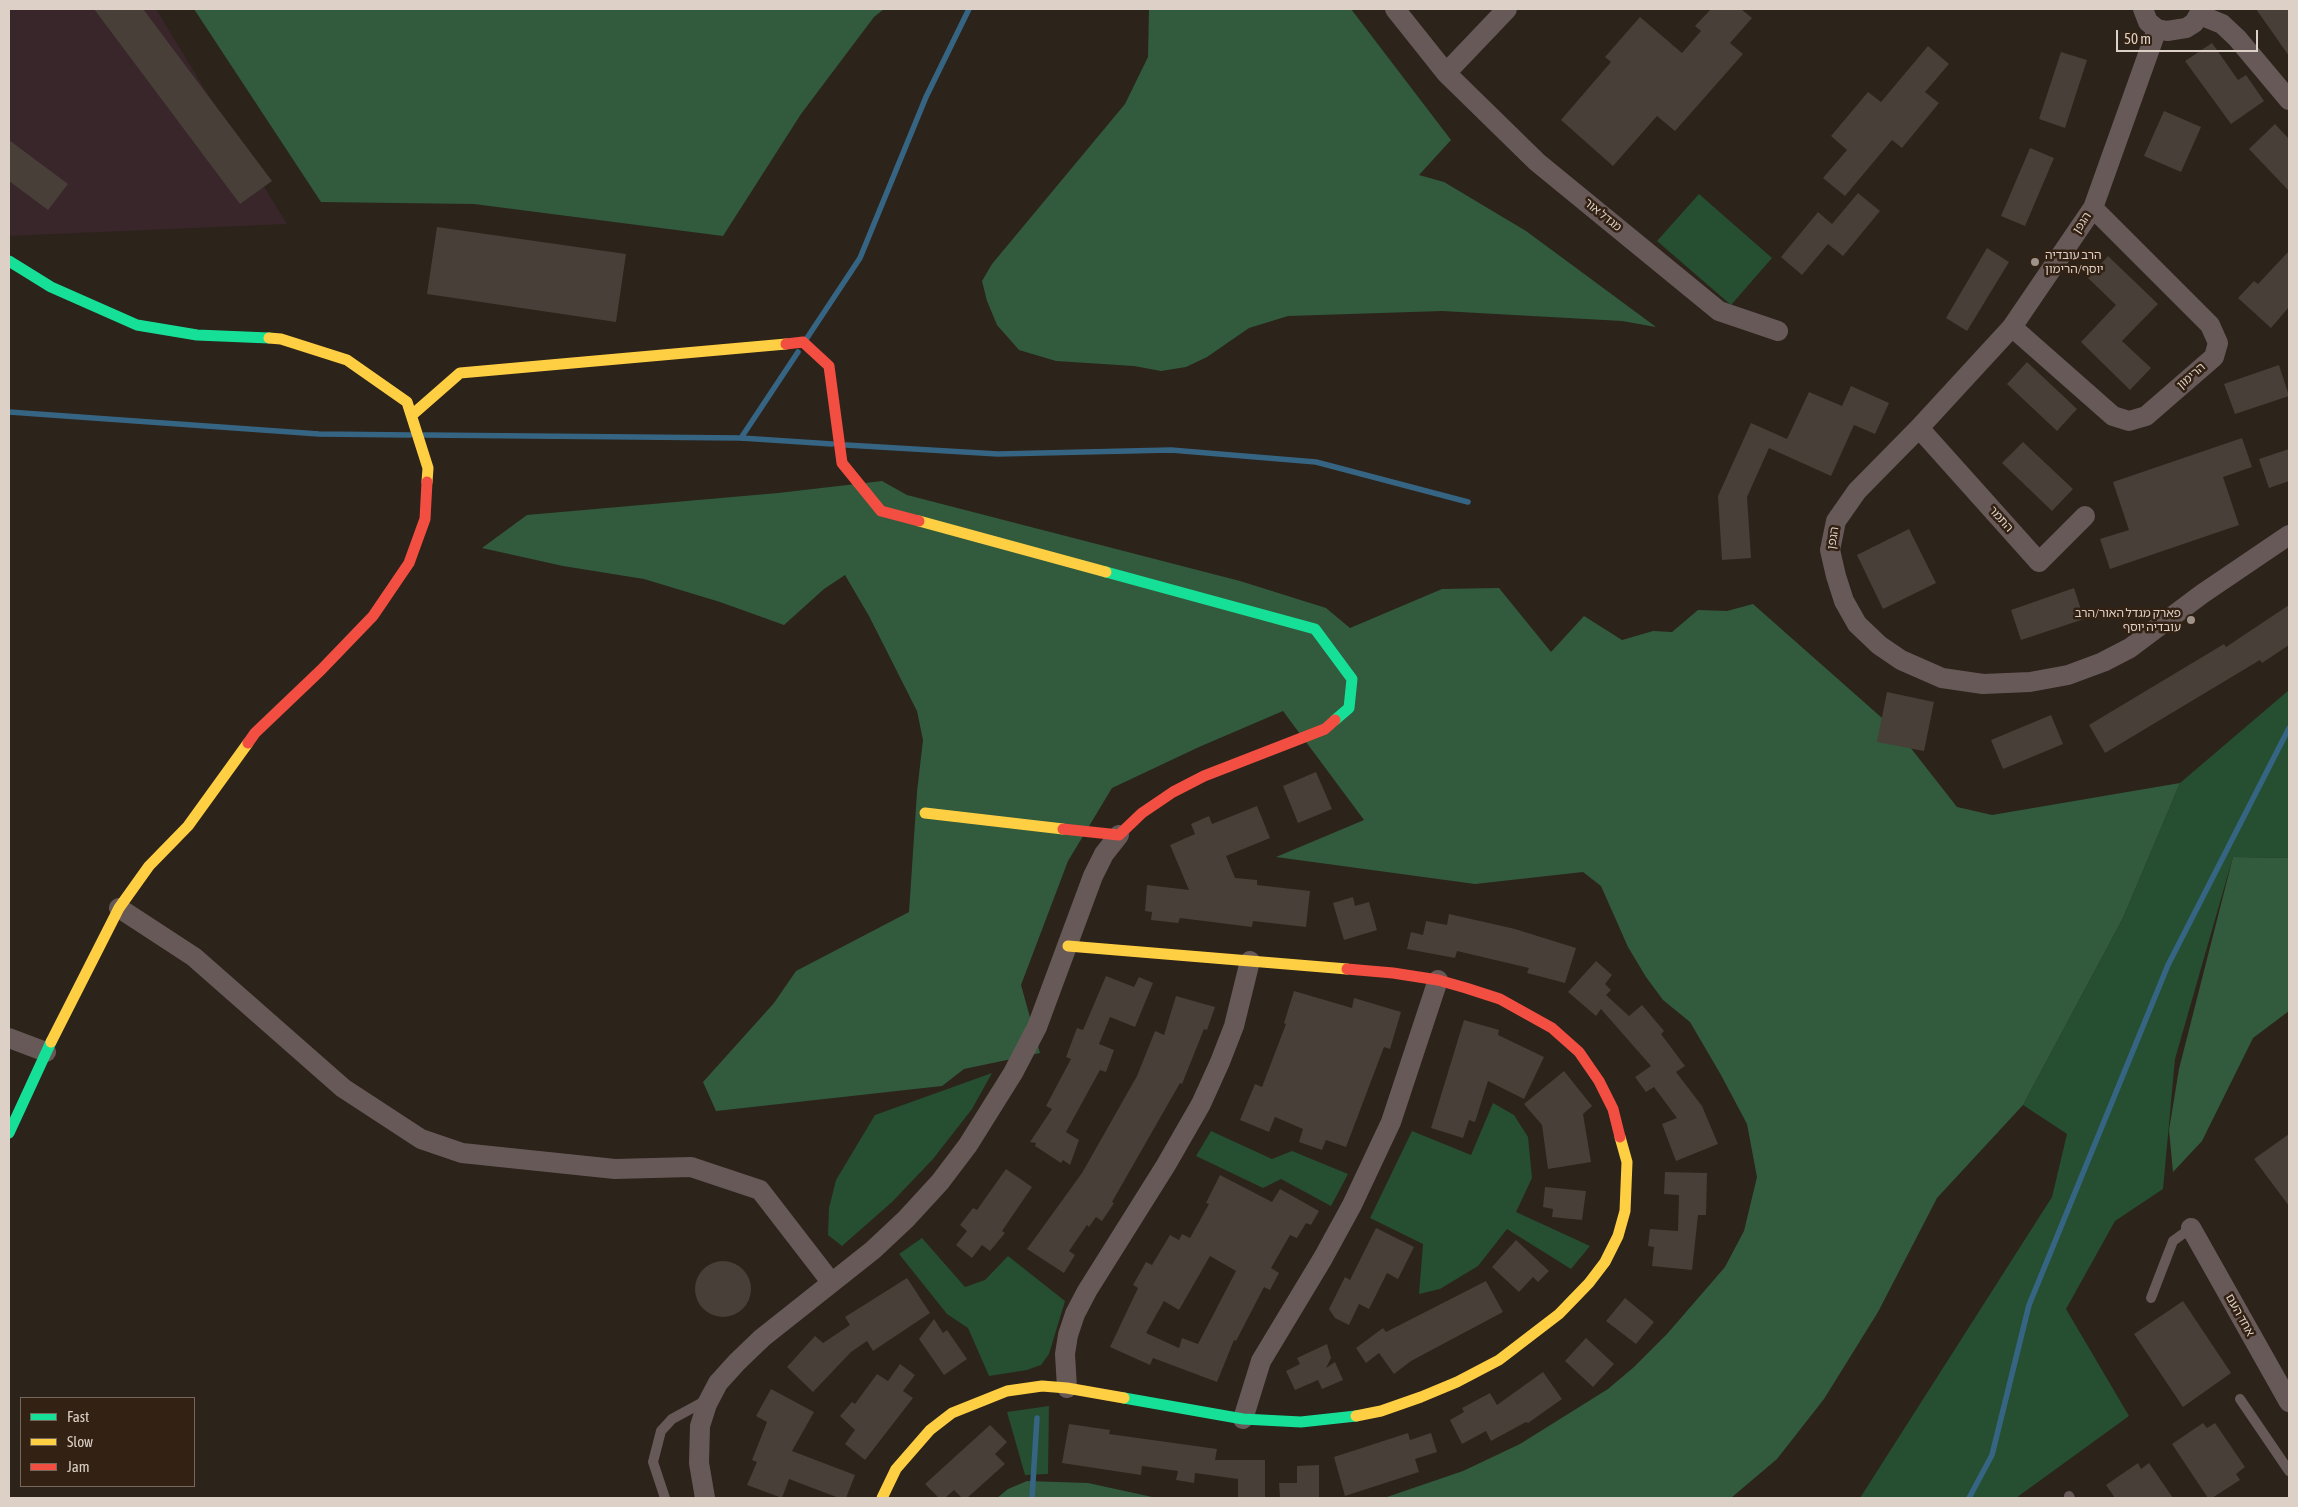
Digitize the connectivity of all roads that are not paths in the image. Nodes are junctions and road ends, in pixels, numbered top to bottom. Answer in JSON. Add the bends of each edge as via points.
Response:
{"nodes":[{"id":1,"x":1395,"y":9,"type":"edge"},
{"id":2,"x":1506,"y":9,"type":"edge"},
{"id":3,"x":2143,"y":9,"type":"edge"},
{"id":4,"x":2201,"y":12,"type":"edge"},
{"id":5,"x":2157,"y":28,"type":"junction"},
{"id":6,"x":1446,"y":73,"type":"junction"},
{"id":7,"x":2289,"y":100,"type":"edge"},
{"id":8,"x":2093,"y":208,"type":"junction"},
{"id":9,"x":9,"y":261,"type":"edge"},
{"id":10,"x":2012,"y":327,"type":"junction"},
{"id":11,"x":1778,"y":331,"type":"dead end"},
{"id":12,"x":412,"y":416,"type":"junction"},
{"id":13,"x":1919,"y":428,"type":"junction"},
{"id":14,"x":2085,"y":516,"type":"dead end"},
{"id":15,"x":2289,"y":535,"type":"edge"},
{"id":16,"x":925,"y":813,"type":"dead end"},
{"id":17,"x":1119,"y":834,"type":"junction"},
{"id":18,"x":119,"y":908,"type":"junction"},
{"id":19,"x":1068,"y":946,"type":"junction"},
{"id":20,"x":1250,"y":961,"type":"junction"},
{"id":21,"x":1438,"y":980,"type":"junction"},
{"id":22,"x":9,"y":1038,"type":"edge"},
{"id":23,"x":46,"y":1052,"type":"junction"},
{"id":24,"x":9,"y":1133,"type":"edge"},
{"id":25,"x":2191,"y":1228,"type":"joint"},
{"id":26,"x":831,"y":1282,"type":"junction"},
{"id":27,"x":2152,"y":1298,"type":"dead end"},
{"id":28,"x":1067,"y":1388,"type":"junction"},
{"id":29,"x":710,"y":1398,"type":"junction"},
{"id":30,"x":2240,"y":1400,"type":"dead end"},
{"id":31,"x":2289,"y":1402,"type":"edge"},
{"id":32,"x":1243,"y":1419,"type":"junction"},
{"id":33,"x":2288,"y":1468,"type":"edge"},
{"id":34,"x":665,"y":1498,"type":"edge"},
{"id":35,"x":704,"y":1498,"type":"edge"},
{"id":36,"x":882,"y":1498,"type":"edge"}],
"edges":[{"from":1,"to":6,"type":"street","name":"מגדל אור"},
{"from":2,"to":6,"type":"street"},
{"from":3,"to":5,"type":"street","via":[[2148,22]]},
{"from":4,"to":5,"type":"street","via":[[2194,22],[2177,31]]},
{"from":4,"to":7,"type":"street","via":[[2222,24],[2237,38]]},
{"from":5,"to":8,"type":"street","name":"הגפן"},
{"from":6,"to":11,"type":"street","name":"מגדל אור","via":[[1537,162],[1719,311]]},
{"from":8,"to":10,"type":"street","name":"הגפן"},
{"from":8,"to":10,"type":"street","name":"הרימון","via":[[2210,325],[2218,343],[2214,357],[2146,416],[2129,422],[2113,416]]},
{"from":9,"to":12,"type":"street","via":[[51,287],[137,325],[196,335],[281,339],[347,360],[408,402]]},
{"from":10,"to":13,"type":"street","name":"הגפן"},
{"from":12,"to":17,"type":"street","via":[[460,373],[803,342],[829,366],[842,463],[881,511],[1315,629],[1352,678],[1349,708],[1325,729],[1204,776],[1173,792]]},
{"from":12,"to":18,"type":"street","via":[[428,468],[425,519],[409,563],[373,616],[256,733],[188,826],[149,866]]},
{"from":13,"to":14,"type":"street","name":"התמר","via":[[2039,562]]},
{"from":13,"to":15,"type":"street","name":"הגפן","via":[[1857,491],[1836,521],[1830,550],[1844,601],[1857,624],[1901,660],[1942,678],[1983,684],[2030,682],[2068,675],[2103,662],[2130,648]]},
{"from":16,"to":17,"type":"street"},
{"from":17,"to":19,"type":"street","via":[[1092,876]]},
{"from":18,"to":23,"type":"street"},
{"from":18,"to":26,"type":"street","via":[[194,957],[343,1088],[422,1139],[462,1153],[615,1169],[691,1167],[760,1190]]},
{"from":19,"to":20,"type":"street"},
{"from":19,"to":26,"type":"street","via":[[1037,1027],[1013,1073],[968,1145],[906,1219],[873,1250]]},
{"from":20,"to":21,"type":"street","via":[[1359,969]]},
{"from":20,"to":28,"type":"street","via":[[1234,1026],[1201,1104],[1075,1314],[1065,1354]]},
{"from":21,"to":32,"type":"street","via":[[1391,1122],[1352,1205],[1261,1361]]},
{"from":21,"to":32,"type":"street","via":[[1500,999],[1524,1011],[1552,1028],[1579,1052],[1613,1109],[1627,1162],[1625,1211],[1618,1236],[1605,1262],[1559,1314],[1499,1360],[1457,1382],[1381,1411],[1342,1419],[1300,1422]]},
{"from":22,"to":23,"type":"street"},
{"from":23,"to":24,"type":"street"},
{"from":25,"to":27,"type":"lane","via":[[2173,1241]]},
{"from":25,"to":31,"type":"street","name":"אחד העם"},
{"from":26,"to":29,"type":"street","via":[[762,1338],[718,1383]]},
{"from":28,"to":32,"type":"street"},
{"from":28,"to":36,"type":"street","via":[[1042,1386],[1007,1391],[952,1413],[912,1448],[896,1469]]},
{"from":29,"to":34,"type":"lane","via":[[672,1419],[661,1431],[653,1462]]},
{"from":29,"to":35,"type":"street","via":[[700,1426],[699,1463]]},
{"from":30,"to":33,"type":"lane"}]}
